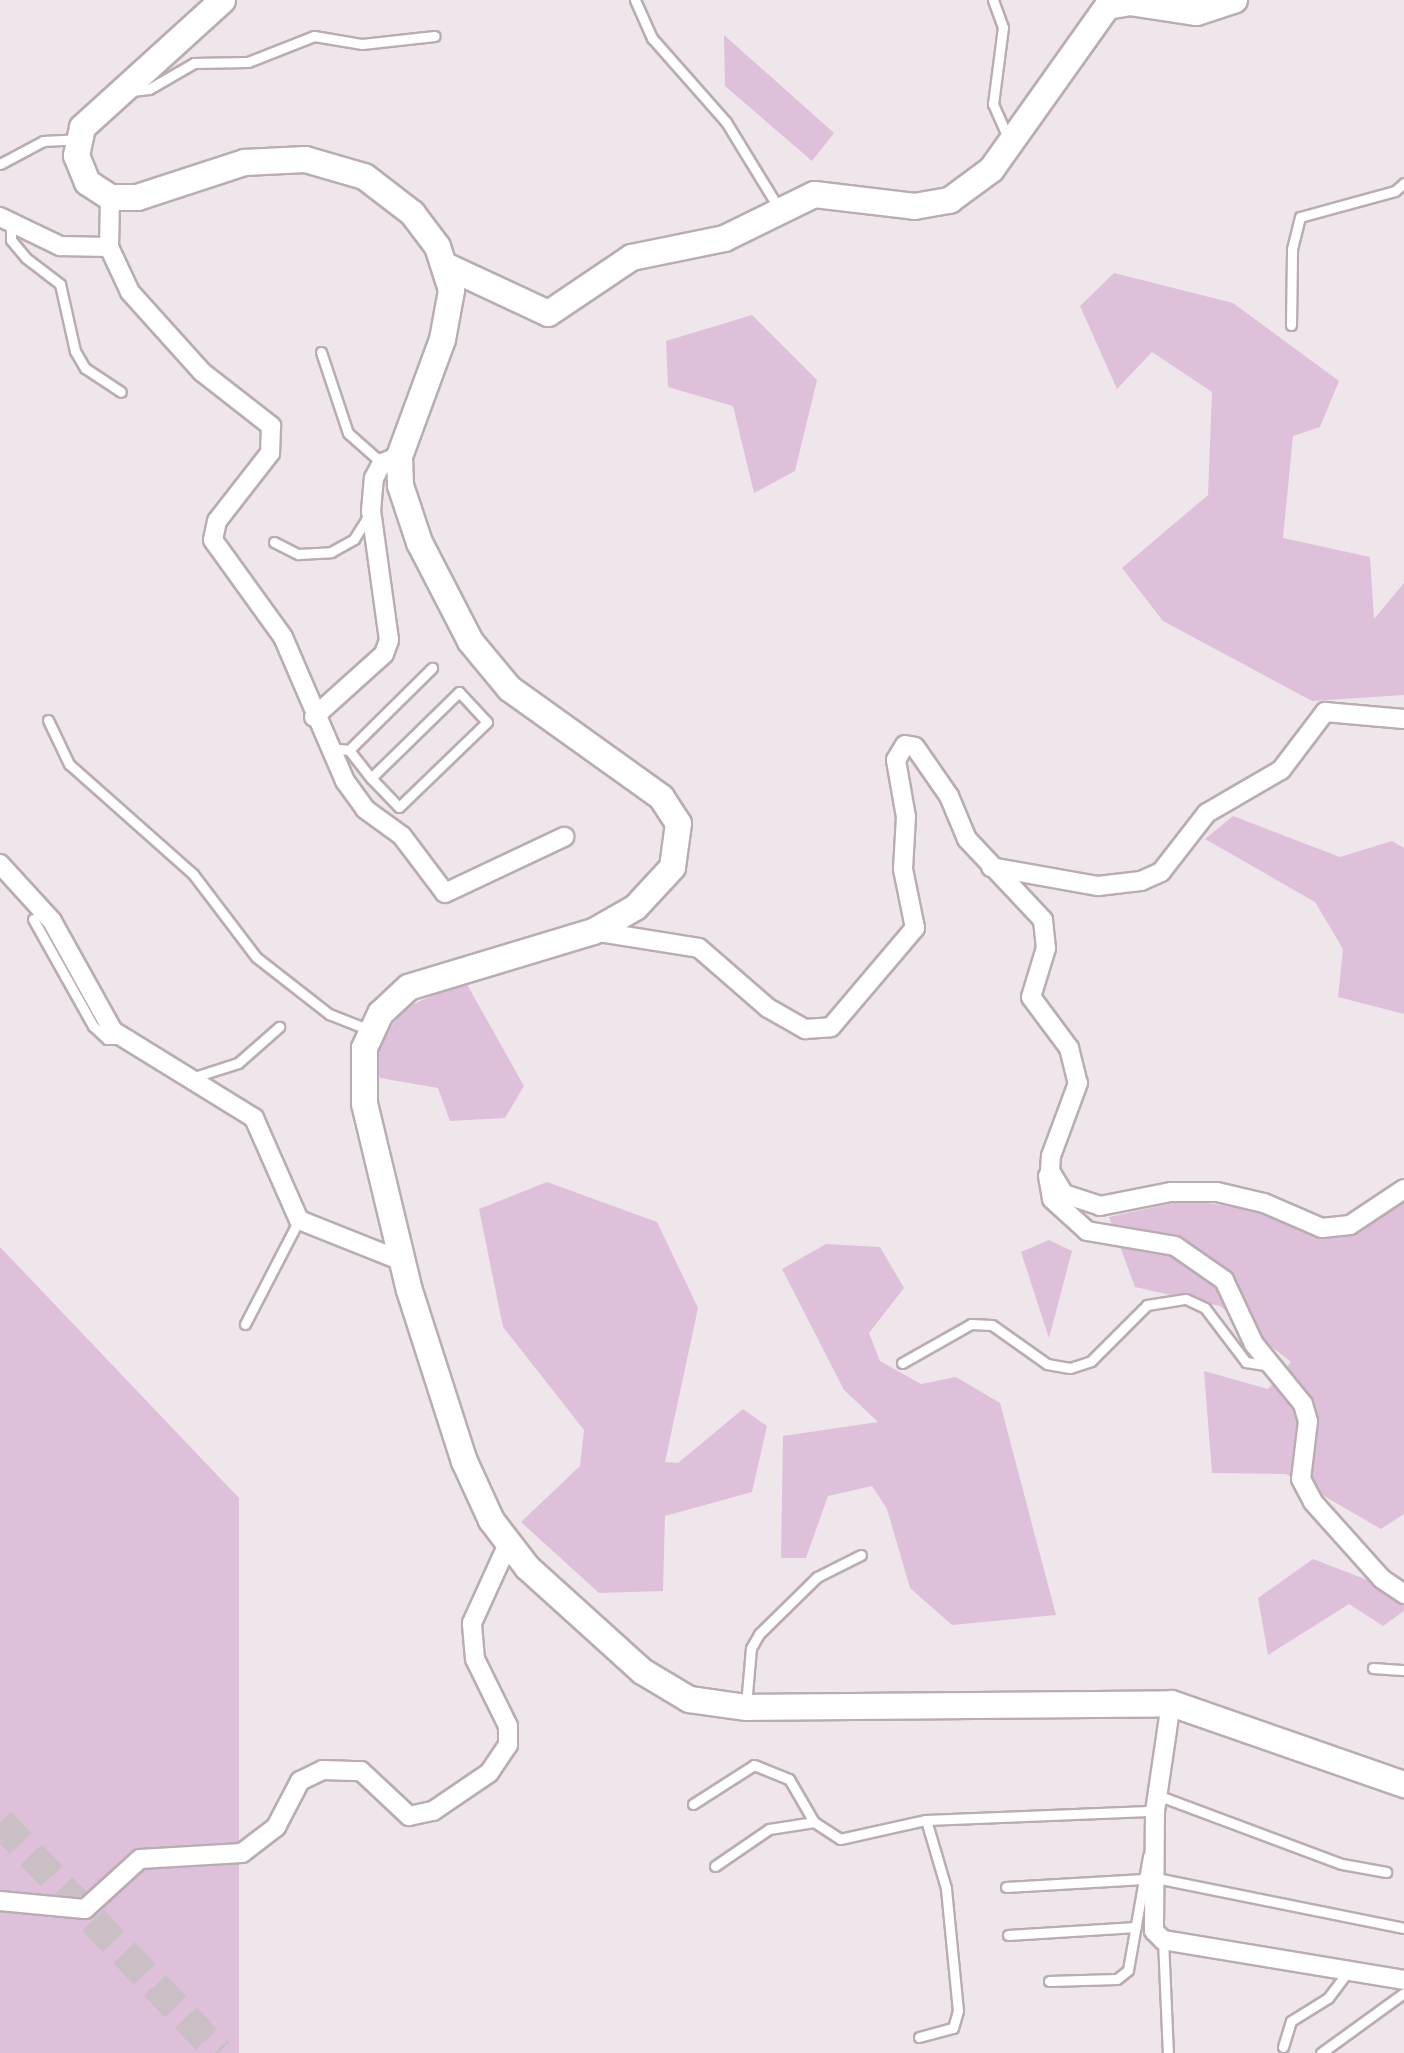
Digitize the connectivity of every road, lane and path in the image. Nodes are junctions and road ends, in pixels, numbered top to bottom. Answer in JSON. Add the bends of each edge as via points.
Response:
{"nodes":[{"id":1,"x":222,"y":0,"type":"edge"},
{"id":2,"x":635,"y":0,"type":"edge"},
{"id":3,"x":993,"y":0,"type":"edge"},
{"id":4,"x":1234,"y":0,"type":"edge"},
{"id":5,"x":435,"y":36,"type":"dead end"},
{"id":6,"x":124,"y":88,"type":"junction"},
{"id":7,"x":77,"y":139,"type":"junction"},
{"id":8,"x":1011,"y":143,"type":"junction"},
{"id":9,"x":0,"y":164,"type":"edge"},
{"id":10,"x":1404,"y":183,"type":"edge"},
{"id":11,"x":110,"y":196,"type":"junction"},
{"id":12,"x":779,"y":210,"type":"junction"},
{"id":13,"x":5,"y":219,"type":"edge"},
{"id":14,"x":109,"y":247,"type":"junction"},
{"id":15,"x":447,"y":266,"type":"junction"},
{"id":16,"x":1292,"y":325,"type":"dead end"},
{"id":17,"x":321,"y":352,"type":"dead end"},
{"id":18,"x":121,"y":392,"type":"dead end"},
{"id":19,"x":390,"y":460,"type":"junction"},
{"id":20,"x":371,"y":511,"type":"junction"},
{"id":21,"x":274,"y":542,"type":"dead end"},
{"id":22,"x":432,"y":668,"type":"dead end"},
{"id":23,"x":314,"y":716,"type":"junction"},
{"id":24,"x":1404,"y":719,"type":"edge"},
{"id":25,"x":48,"y":720,"type":"dead end"},
{"id":26,"x":326,"y":749,"type":"junction"},
{"id":27,"x":349,"y":750,"type":"junction"},
{"id":28,"x":371,"y":778,"type":"junction"},
{"id":29,"x":564,"y":837,"type":"dead end"},
{"id":30,"x":991,"y":866,"type":"junction"},
{"id":31,"x":2,"y":868,"type":"edge"},
{"id":32,"x":33,"y":919,"type":"dead end"},
{"id":33,"x":594,"y":930,"type":"junction"},
{"id":34,"x":279,"y":1027,"type":"dead end"},
{"id":35,"x":370,"y":1029,"type":"junction"},
{"id":36,"x":124,"y":1039,"type":"junction"},
{"id":37,"x":191,"y":1078,"type":"junction"},
{"id":38,"x":1050,"y":1171,"type":"junction"},
{"id":39,"x":1404,"y":1189,"type":"edge"},
{"id":40,"x":298,"y":1220,"type":"junction"},
{"id":41,"x":402,"y":1261,"type":"junction"},
{"id":42,"x":245,"y":1324,"type":"dead end"},
{"id":43,"x":902,"y":1362,"type":"dead end"},
{"id":44,"x":1273,"y":1366,"type":"junction"},
{"id":45,"x":508,"y":1544,"type":"junction"},
{"id":46,"x":860,"y":1555,"type":"dead end"},
{"id":47,"x":1404,"y":1594,"type":"edge"},
{"id":48,"x":1374,"y":1668,"type":"dead end"},
{"id":49,"x":1404,"y":1670,"type":"edge"},
{"id":50,"x":1172,"y":1703,"type":"junction"},
{"id":51,"x":746,"y":1708,"type":"junction"},
{"id":52,"x":1404,"y":1784,"type":"edge"},
{"id":53,"x":1156,"y":1803,"type":"junction"},
{"id":54,"x":692,"y":1804,"type":"dead end"},
{"id":55,"x":926,"y":1820,"type":"junction"},
{"id":56,"x":814,"y":1822,"type":"junction"},
{"id":57,"x":715,"y":1866,"type":"dead end"},
{"id":58,"x":1386,"y":1872,"type":"dead end"},
{"id":59,"x":1150,"y":1879,"type":"junction"},
{"id":60,"x":1006,"y":1887,"type":"dead end"},
{"id":61,"x":0,"y":1901,"type":"edge"},
{"id":62,"x":1136,"y":1927,"type":"junction"},
{"id":63,"x":1404,"y":1928,"type":"edge"},
{"id":64,"x":1008,"y":1935,"type":"dead end"},
{"id":65,"x":1163,"y":1940,"type":"junction"},
{"id":66,"x":1350,"y":1969,"type":"junction"},
{"id":67,"x":1404,"y":1980,"type":"edge"},
{"id":68,"x":1048,"y":1981,"type":"dead end"},
{"id":69,"x":1404,"y":1993,"type":"edge"},
{"id":70,"x":919,"y":2038,"type":"dead end"},
{"id":71,"x":1283,"y":2047,"type":"dead end"},
{"id":72,"x":1168,"y":2053,"type":"edge"},
{"id":73,"x":1321,"y":2053,"type":"edge"}],
"edges":[{"from":1,"to":6,"type":"street"},
{"from":2,"to":12,"type":"lane","via":[[652,38],[726,122]]},
{"from":3,"to":8,"type":"lane","via":[[1003,27],[993,104]]},
{"from":4,"to":8,"type":"street","via":[[1196,12],[1129,2],[1108,6]]},
{"from":5,"to":6,"type":"lane","via":[[362,44],[314,36],[248,62],[194,62],[142,91]]},
{"from":6,"to":7,"type":"street"},
{"from":7,"to":9,"type":"lane","via":[[43,141]]},
{"from":7,"to":11,"type":"street","via":[[87,182]]},
{"from":8,"to":12,"type":"street","via":[[978,181],[949,200],[914,206],[814,194]]},
{"from":10,"to":16,"type":"lane","via":[[1300,216],[1292,249]]},
{"from":11,"to":14,"type":"street"},
{"from":11,"to":15,"type":"street","via":[[137,198],[244,162],[325,162],[398,199]]},
{"from":12,"to":15,"type":"street","via":[[724,238],[631,257],[548,313]]},
{"from":13,"to":14,"type":"street","via":[[60,246]]},
{"from":13,"to":18,"type":"lane","via":[[11,240],[60,284],[85,368]]},
{"from":14,"to":23,"type":"street","via":[[145,311],[202,372],[270,426],[270,453],[217,521],[213,540],[282,637]]},
{"from":15,"to":19,"type":"street","via":[[448,315]]},
{"from":17,"to":19,"type":"lane","via":[[348,432]]},
{"from":19,"to":20,"type":"street"},
{"from":19,"to":33,"type":"street","via":[[419,542],[488,665],[529,708],[662,797],[678,823],[677,853],[664,880],[636,907]]},
{"from":20,"to":21,"type":"lane","via":[[354,539],[331,552],[298,554]]},
{"from":20,"to":23,"type":"street","via":[[388,640],[384,654]]},
{"from":22,"to":27,"type":"lane"},
{"from":23,"to":26,"type":"street"},
{"from":24,"to":30,"type":"street","via":[[1325,712],[1280,770],[1207,814],[1161,872],[1141,882],[1098,886]]},
{"from":25,"to":35,"type":"lane","via":[[69,764],[193,874],[256,957],[329,1014]]},
{"from":26,"to":27,"type":"lane"},
{"from":26,"to":29,"type":"street","via":[[365,809],[402,836],[445,893]]},
{"from":27,"to":28,"type":"lane"},
{"from":28,"to":28,"type":"lane","via":[[398,808],[487,722],[459,692]]},
{"from":30,"to":33,"type":"street","via":[[967,840],[923,754],[905,745],[896,760],[906,817],[903,869],[915,928],[830,1027],[805,1028],[781,1016],[699,948]]},
{"from":30,"to":38,"type":"street","via":[[1042,920],[1046,948],[1031,997],[1076,1066],[1073,1100]]},
{"from":31,"to":36,"type":"street","via":[[45,912],[98,1011]]},
{"from":32,"to":36,"type":"lane","via":[[94,1026],[107,1039]]},
{"from":33,"to":35,"type":"street","via":[[426,979],[393,999]]},
{"from":34,"to":37,"type":"lane","via":[[238,1062]]},
{"from":35,"to":41,"type":"street","via":[[364,1104]]},
{"from":36,"to":37,"type":"street"},
{"from":37,"to":40,"type":"street","via":[[254,1118]]},
{"from":38,"to":39,"type":"street","via":[[1064,1194],[1087,1205],[1217,1192],[1322,1228],[1350,1225]]},
{"from":38,"to":44,"type":"street","via":[[1052,1199],[1087,1231],[1175,1246],[1224,1280]]},
{"from":40,"to":41,"type":"street"},
{"from":40,"to":42,"type":"lane"},
{"from":41,"to":45,"type":"street","via":[[464,1461]]},
{"from":43,"to":44,"type":"lane","via":[[949,1332],[982,1324],[1012,1335],[1047,1364],[1070,1368],[1091,1361],[1147,1305],[1186,1300],[1205,1308],[1246,1362]]},
{"from":44,"to":47,"type":"street","via":[[1308,1420],[1301,1479],[1312,1502]]},
{"from":45,"to":51,"type":"street","via":[[664,1687],[689,1699]]},
{"from":45,"to":61,"type":"street","via":[[472,1623],[475,1659],[508,1726],[508,1745],[489,1774],[434,1811],[409,1816],[361,1772],[322,1770],[300,1781],[276,1828],[242,1853],[140,1860],[84,1908]]},
{"from":46,"to":51,"type":"lane","via":[[817,1577],[759,1634]]},
{"from":48,"to":49,"type":"lane"},
{"from":50,"to":51,"type":"street"},
{"from":50,"to":52,"type":"street"},
{"from":50,"to":53,"type":"street"},
{"from":53,"to":55,"type":"lane"},
{"from":53,"to":58,"type":"lane"},
{"from":53,"to":59,"type":"street"},
{"from":54,"to":56,"type":"lane","via":[[754,1765],[789,1779]]},
{"from":55,"to":56,"type":"lane","via":[[840,1839]]},
{"from":55,"to":70,"type":"lane","via":[[946,1888],[958,2011],[952,2028]]},
{"from":56,"to":57,"type":"lane","via":[[769,1829]]},
{"from":59,"to":60,"type":"lane"},
{"from":59,"to":62,"type":"lane"},
{"from":59,"to":63,"type":"lane"},
{"from":59,"to":65,"type":"street","via":[[1154,1931]]},
{"from":62,"to":64,"type":"lane"},
{"from":62,"to":68,"type":"lane","via":[[1128,1970],[1116,1979]]},
{"from":65,"to":66,"type":"street"},
{"from":65,"to":72,"type":"lane"},
{"from":66,"to":67,"type":"street"},
{"from":66,"to":71,"type":"lane","via":[[1328,1998],[1291,2022]]},
{"from":69,"to":73,"type":"lane"}]}
